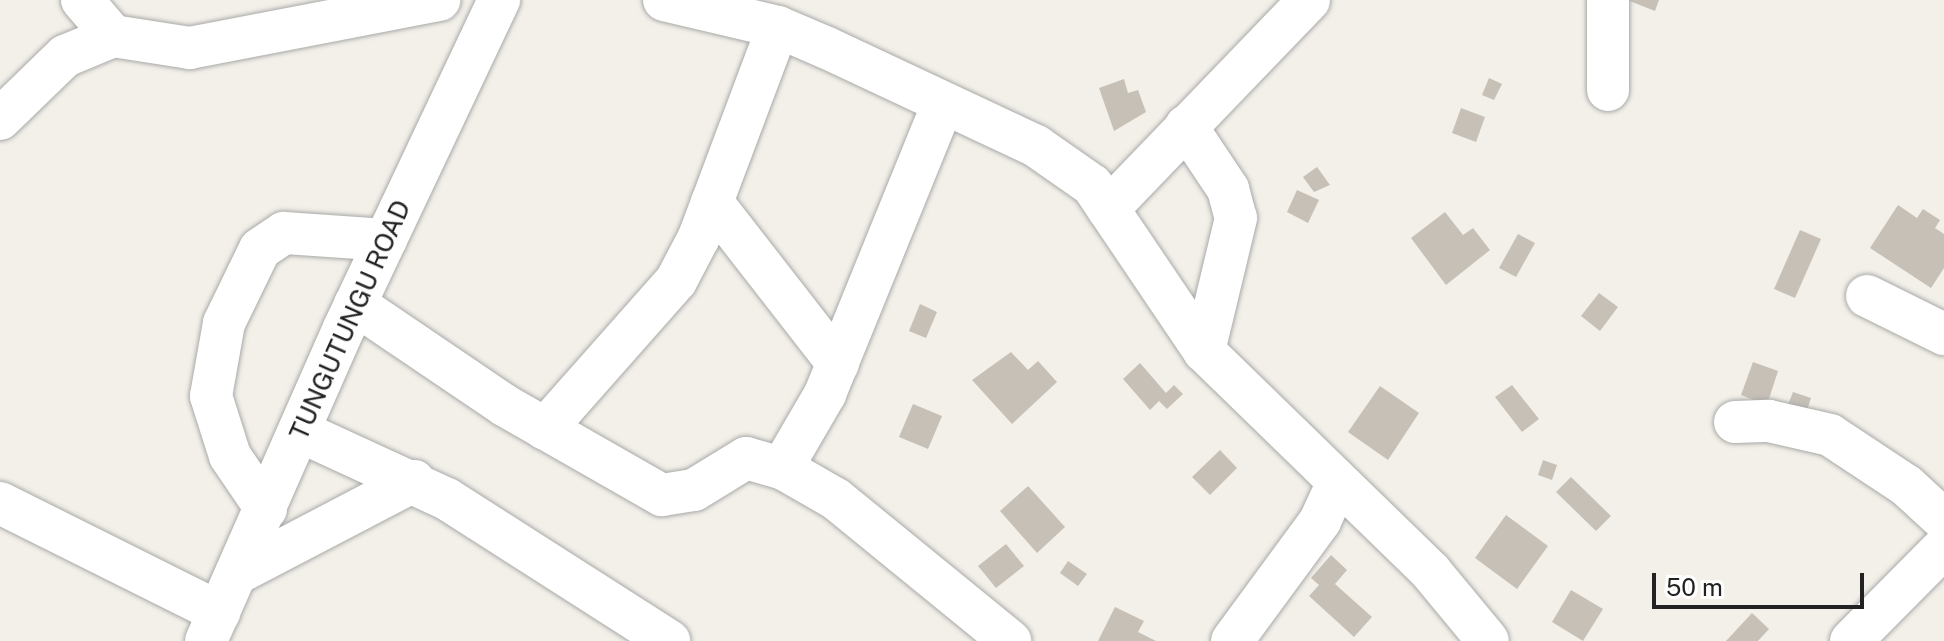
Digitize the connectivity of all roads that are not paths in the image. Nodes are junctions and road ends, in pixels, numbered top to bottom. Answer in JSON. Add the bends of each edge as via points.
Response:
{"nodes":[{"id":1,"x":82,"y":0,"type":"edge"},
{"id":2,"x":439,"y":0,"type":"edge"},
{"id":3,"x":499,"y":0,"type":"edge"},
{"id":4,"x":664,"y":0,"type":"edge"},
{"id":5,"x":1309,"y":0,"type":"edge"},
{"id":6,"x":1608,"y":0,"type":"edge"},
{"id":7,"x":364,"y":6,"type":"edge"},
{"id":8,"x":778,"y":27,"type":"junction"},
{"id":9,"x":113,"y":36,"type":"junction"},
{"id":10,"x":1608,"y":90,"type":"dead end"},
{"id":11,"x":943,"y":104,"type":"junction"},
{"id":12,"x":0,"y":119,"type":"edge"},
{"id":13,"x":1186,"y":126,"type":"junction"},
{"id":14,"x":712,"y":202,"type":"junction"},
{"id":15,"x":1108,"y":209,"type":"junction"},
{"id":16,"x":386,"y":240,"type":"junction"},
{"id":17,"x":1867,"y":296,"type":"dead end"},
{"id":18,"x":355,"y":304,"type":"junction"},
{"id":19,"x":1944,"y":334,"type":"edge"},
{"id":20,"x":1204,"y":351,"type":"junction"},
{"id":21,"x":838,"y":364,"type":"junction"},
{"id":22,"x":1735,"y":422,"type":"dead end"},
{"id":23,"x":545,"y":429,"type":"junction"},
{"id":24,"x":299,"y":431,"type":"junction"},
{"id":25,"x":782,"y":468,"type":"junction"},
{"id":26,"x":414,"y":481,"type":"junction"},
{"id":27,"x":1337,"y":484,"type":"junction"},
{"id":28,"x":0,"y":503,"type":"edge"},
{"id":29,"x":266,"y":509,"type":"junction"},
{"id":30,"x":1944,"y":520,"type":"edge"},
{"id":31,"x":1944,"y":547,"type":"edge"},
{"id":32,"x":236,"y":574,"type":"junction"},
{"id":33,"x":213,"y":626,"type":"edge"},
{"id":34,"x":669,"y":641,"type":"edge"},
{"id":35,"x":1010,"y":641,"type":"edge"},
{"id":36,"x":1232,"y":641,"type":"edge"},
{"id":37,"x":1488,"y":641,"type":"edge"},
{"id":38,"x":1851,"y":641,"type":"edge"}],
"edges":[{"from":1,"to":9,"type":"street"},
{"from":2,"to":7,"type":"street"},
{"from":3,"to":16,"type":"street","name":"TUNGUTUNGU ROAD"},
{"from":4,"to":8,"type":"street"},
{"from":5,"to":13,"type":"street"},
{"from":6,"to":10,"type":"street"},
{"from":7,"to":9,"type":"street","via":[[190,48]]},
{"from":8,"to":11,"type":"street"},
{"from":8,"to":14,"type":"street"},
{"from":9,"to":12,"type":"street","via":[[65,56]]},
{"from":11,"to":15,"type":"street","via":[[1036,146],[1092,185]]},
{"from":11,"to":21,"type":"street"},
{"from":13,"to":15,"type":"street"},
{"from":13,"to":20,"type":"street","via":[[1228,189],[1236,218]]},
{"from":14,"to":21,"type":"street"},
{"from":14,"to":23,"type":"street","via":[[676,281]]},
{"from":15,"to":20,"type":"street"},
{"from":16,"to":18,"type":"street","name":"TUNGUTUNGU ROAD"},
{"from":16,"to":29,"type":"street","via":[[284,233],[260,249],[224,323],[211,396],[230,456]]},
{"from":17,"to":19,"type":"street"},
{"from":18,"to":23,"type":"street"},
{"from":18,"to":24,"type":"street","name":"TUNGUTUNGU ROAD"},
{"from":20,"to":27,"type":"street"},
{"from":21,"to":25,"type":"street"},
{"from":22,"to":30,"type":"street","via":[[1769,421],[1830,435],[1907,486]]},
{"from":23,"to":25,"type":"street","via":[[662,495],[694,490],[746,458]]},
{"from":24,"to":26,"type":"street"},
{"from":24,"to":29,"type":"street","name":"TUNGUTUNGU ROAD"},
{"from":25,"to":35,"type":"street","via":[[836,499]]},
{"from":26,"to":32,"type":"street"},
{"from":26,"to":34,"type":"street"},
{"from":27,"to":36,"type":"street","via":[[1320,521]]},
{"from":27,"to":37,"type":"street","via":[[1431,572]]},
{"from":28,"to":33,"type":"street"},
{"from":29,"to":32,"type":"street","name":"TUNGUTUNGU ROAD"},
{"from":31,"to":38,"type":"street"},
{"from":32,"to":33,"type":"street","name":"TUNGUTUNGU ROAD"}]}
